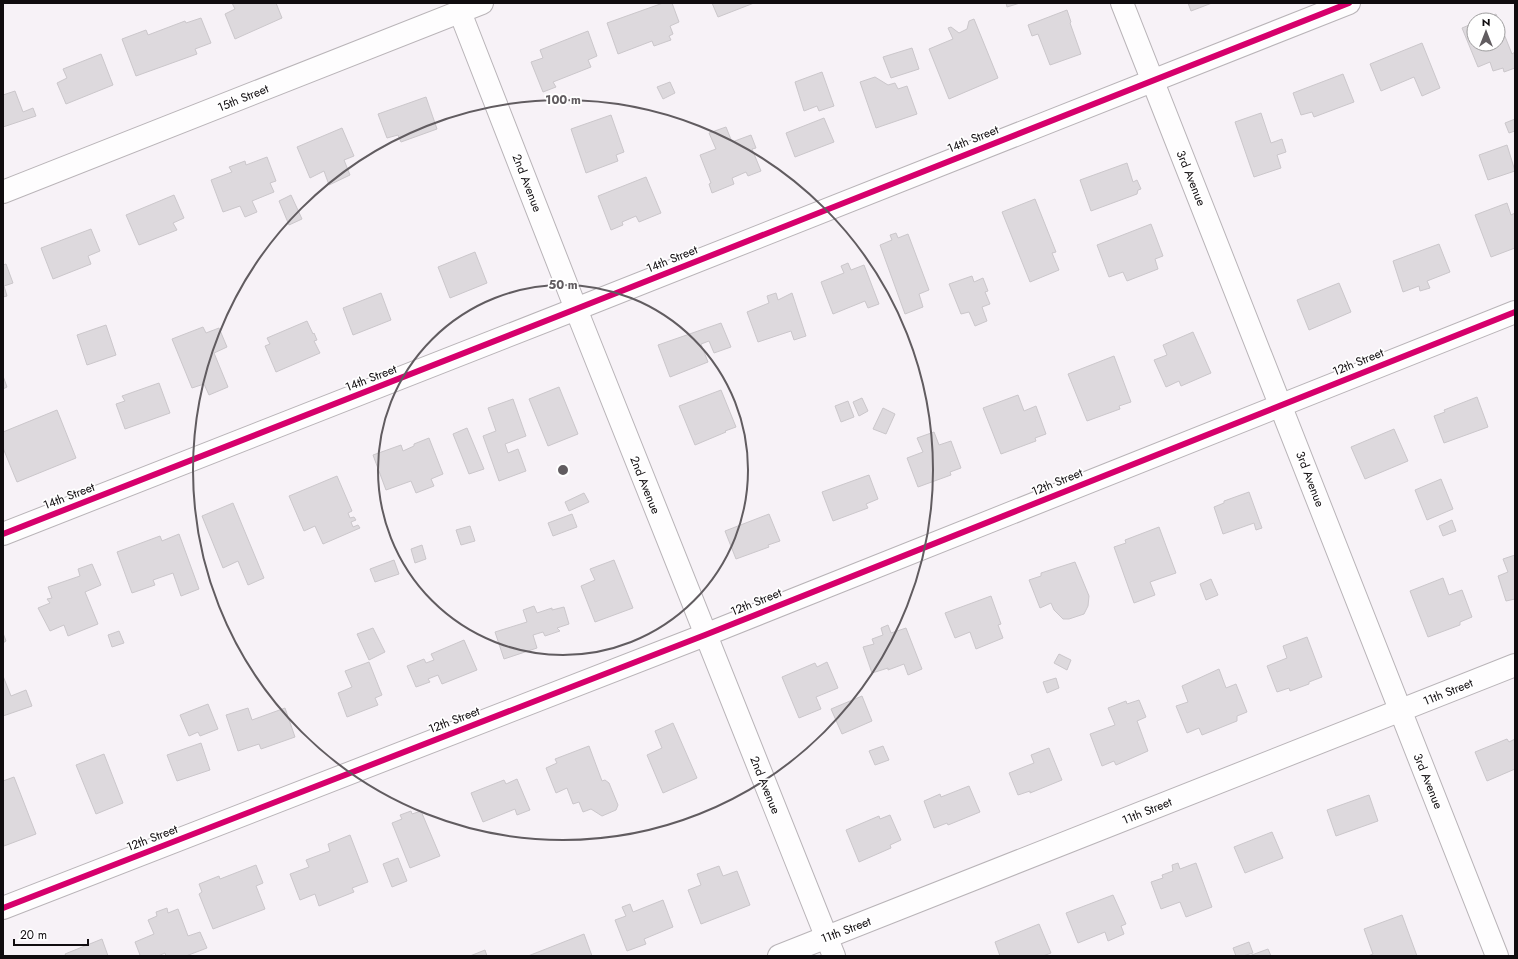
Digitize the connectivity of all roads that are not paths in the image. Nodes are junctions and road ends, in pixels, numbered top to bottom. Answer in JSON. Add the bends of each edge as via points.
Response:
{"nodes":[{"id":1,"x":482,"y":3,"type":"edge"},
{"id":2,"x":1122,"y":3,"type":"edge"},
{"id":3,"x":1349,"y":3,"type":"edge"},
{"id":4,"x":460,"y":12,"type":"junction"},
{"id":5,"x":1152,"y":80,"type":"junction"},
{"id":6,"x":3,"y":192,"type":"edge"},
{"id":7,"x":576,"y":309,"type":"junction"},
{"id":8,"x":1515,"y":312,"type":"edge"},
{"id":9,"x":1281,"y":404,"type":"junction"},
{"id":10,"x":3,"y":534,"type":"edge"},
{"id":11,"x":705,"y":635,"type":"junction"},
{"id":12,"x":1515,"y":665,"type":"edge"},
{"id":13,"x":1400,"y":711,"type":"junction"},
{"id":14,"x":3,"y":908,"type":"edge"},
{"id":15,"x":830,"y":947,"type":"edge"},
{"id":16,"x":779,"y":956,"type":"edge"},
{"id":17,"x":1497,"y":956,"type":"edge"}],
"edges":[{"from":1,"to":4,"type":"street","name":"15th Street"},
{"from":2,"to":5,"type":"street","name":"3rd Avenue"},
{"from":3,"to":5,"type":"street","name":"14th Street"},
{"from":4,"to":6,"type":"street","name":"15th Street"},
{"from":4,"to":7,"type":"street","name":"2nd Avenue"},
{"from":5,"to":7,"type":"street","name":"14th Street"},
{"from":5,"to":9,"type":"street","name":"3rd Avenue"},
{"from":7,"to":10,"type":"street","name":"14th Street"},
{"from":7,"to":11,"type":"street","name":"2nd Avenue"},
{"from":8,"to":9,"type":"street","name":"12th Street"},
{"from":9,"to":11,"type":"street","name":"12th Street"},
{"from":9,"to":13,"type":"street","name":"3rd Avenue"},
{"from":11,"to":14,"type":"street","name":"12th Street"},
{"from":11,"to":15,"type":"street","name":"2nd Avenue"},
{"from":12,"to":13,"type":"street","name":"11th Street"},
{"from":13,"to":15,"type":"street","name":"11th Street"},
{"from":13,"to":17,"type":"street","name":"3rd Avenue"},
{"from":15,"to":16,"type":"street","name":"11th Street"}]}
